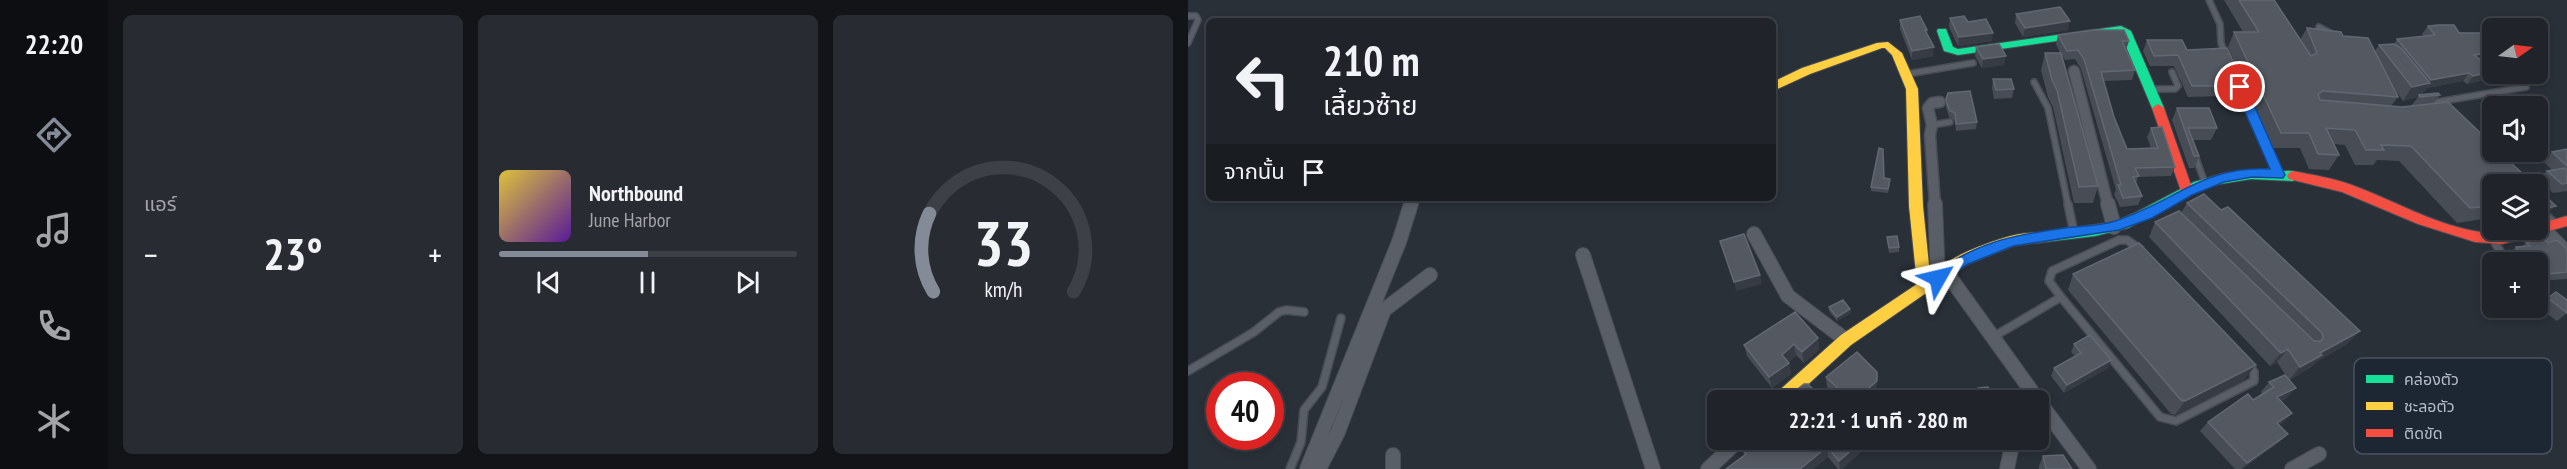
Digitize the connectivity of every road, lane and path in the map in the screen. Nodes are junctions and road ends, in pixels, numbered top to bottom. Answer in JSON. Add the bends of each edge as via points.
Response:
{"nodes":[{"id":1,"x":2209,"y":0,"type":"edge"},
{"id":2,"x":1188,"y":16,"type":"edge"},
{"id":3,"x":2319,"y":27,"type":"edge"},
{"id":4,"x":1942,"y":32,"type":"dead end"},
{"id":5,"x":2334,"y":35,"type":"edge"},
{"id":6,"x":1188,"y":43,"type":"edge"},
{"id":7,"x":1973,"y":63,"type":"dead end"},
{"id":8,"x":2074,"y":71,"type":"dead end"},
{"id":9,"x":2172,"y":72,"type":"dead end"},
{"id":10,"x":1907,"y":74,"type":"junction"},
{"id":11,"x":2034,"y":82,"type":"dead end"},
{"id":12,"x":1776,"y":86,"type":"edge"},
{"id":13,"x":2526,"y":87,"type":"dead end"},
{"id":14,"x":2151,"y":89,"type":"junction"},
{"id":15,"x":2424,"y":94,"type":"edge"},
{"id":16,"x":1940,"y":102,"type":"dead end"},
{"id":17,"x":1950,"y":122,"type":"dead end"},
{"id":18,"x":1932,"y":125,"type":"junction"},
{"id":19,"x":2191,"y":145,"type":"edge"},
{"id":20,"x":2278,"y":175,"type":"junction"},
{"id":21,"x":2205,"y":183,"type":"junction"},
{"id":22,"x":2187,"y":191,"type":"junction"},
{"id":23,"x":1412,"y":201,"type":"edge"},
{"id":24,"x":2555,"y":225,"type":"edge"},
{"id":25,"x":2115,"y":227,"type":"junction"},
{"id":26,"x":2074,"y":233,"type":"junction"},
{"id":27,"x":1754,"y":234,"type":"dead end"},
{"id":28,"x":2482,"y":237,"type":"edge"},
{"id":29,"x":2143,"y":252,"type":"edge"},
{"id":30,"x":2567,"y":253,"type":"edge"},
{"id":31,"x":1583,"y":255,"type":"dead end"},
{"id":32,"x":1430,"y":275,"type":"dead end"},
{"id":33,"x":1942,"y":275,"type":"junction"},
{"id":34,"x":1924,"y":288,"type":"junction"},
{"id":35,"x":2061,"y":297,"type":"junction"},
{"id":36,"x":1304,"y":312,"type":"dead end"},
{"id":37,"x":1341,"y":318,"type":"dead end"},
{"id":38,"x":1993,"y":337,"type":"junction"},
{"id":39,"x":1846,"y":340,"type":"junction"},
{"id":40,"x":2240,"y":354,"type":"edge"},
{"id":41,"x":1188,"y":371,"type":"edge"},
{"id":42,"x":1791,"y":390,"type":"edge"},
{"id":43,"x":2030,"y":390,"type":"edge"},
{"id":44,"x":2049,"y":416,"type":"edge"},
{"id":45,"x":1728,"y":450,"type":"edge"},
{"id":46,"x":2011,"y":450,"type":"edge"},
{"id":47,"x":2319,"y":454,"type":"dead end"},
{"id":48,"x":1290,"y":469,"type":"edge"},
{"id":49,"x":1307,"y":469,"type":"edge"},
{"id":50,"x":1319,"y":469,"type":"edge"},
{"id":51,"x":1653,"y":469,"type":"edge"},
{"id":52,"x":1708,"y":469,"type":"edge"},
{"id":53,"x":2007,"y":469,"type":"edge"},
{"id":54,"x":2089,"y":469,"type":"edge"},
{"id":55,"x":2292,"y":469,"type":"edge"}],
"edges":[{"from":1,"to":20,"type":"lane","via":[[2220,24],[2221,43]]},
{"from":2,"to":6,"type":"lane","via":[[1198,20]]},
{"from":3,"to":5,"type":"lane"},
{"from":4,"to":14,"type":"street","via":[[1948,49],[1958,52],[2121,29],[2129,34]]},
{"from":7,"to":10,"type":"lane"},
{"from":8,"to":25,"type":"street"},
{"from":9,"to":14,"type":"lane","via":[[2178,86],[2175,89]]},
{"from":10,"to":12,"type":"street","via":[[1893,47],[1881,45]]},
{"from":10,"to":34,"type":"street","via":[[1912,94]]},
{"from":11,"to":26,"type":"lane","via":[[2048,108]]},
{"from":13,"to":15,"type":"lane","via":[[2433,105]]},
{"from":14,"to":22,"type":"street"},
{"from":16,"to":18,"type":"street","via":[[1928,108]]},
{"from":17,"to":18,"type":"lane"},
{"from":18,"to":33,"type":"street"},
{"from":19,"to":21,"type":"lane"},
{"from":20,"to":21,"type":"street","via":[[2252,173]]},
{"from":20,"to":28,"type":"street","via":[[2337,185],[2441,228]]},
{"from":21,"to":22,"type":"street"},
{"from":22,"to":25,"type":"street","via":[[2165,211]]},
{"from":23,"to":49,"type":"street","via":[[1400,242]]},
{"from":24,"to":30,"type":"street"},
{"from":25,"to":26,"type":"street"},
{"from":26,"to":33,"type":"street","via":[[2012,241],[1963,260]]},
{"from":27,"to":39,"type":"street","via":[[1788,296]]},
{"from":29,"to":35,"type":"lane","via":[[2134,244],[2119,240],[2052,270],[2049,281]]},
{"from":31,"to":51,"type":"street"},
{"from":32,"to":50,"type":"street","via":[[1384,310],[1338,432]]},
{"from":33,"to":34,"type":"street"},
{"from":33,"to":38,"type":"street"},
{"from":34,"to":39,"type":"street"},
{"from":35,"to":38,"type":"lane"},
{"from":35,"to":40,"type":"lane","via":[[2160,417],[2176,421],[2254,381],[2254,372]]},
{"from":36,"to":41,"type":"lane","via":[[1279,312],[1254,332]]},
{"from":37,"to":48,"type":"lane","via":[[1322,387],[1304,410],[1301,442]]},
{"from":38,"to":43,"type":"street"},
{"from":39,"to":42,"type":"street"},
{"from":44,"to":54,"type":"street"},
{"from":45,"to":52,"type":"street"},
{"from":46,"to":53,"type":"street"},
{"from":47,"to":55,"type":"street"}]}
